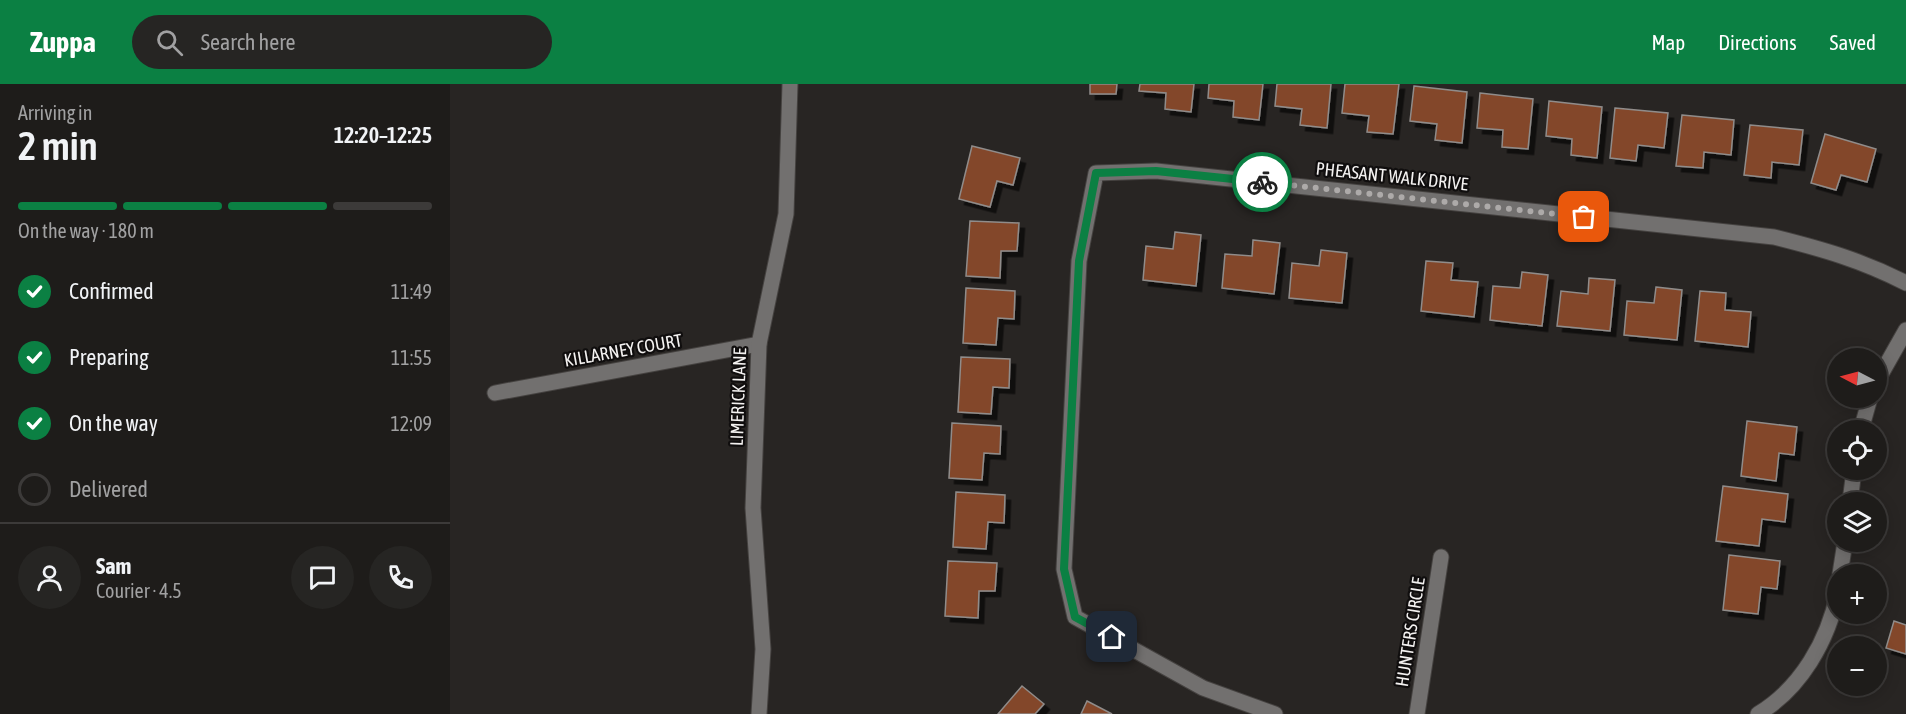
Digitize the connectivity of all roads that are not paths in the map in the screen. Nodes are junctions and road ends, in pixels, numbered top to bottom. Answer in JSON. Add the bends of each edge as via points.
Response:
{"nodes":[{"id":1,"x":790,"y":84,"type":"edge"},
{"id":2,"x":1906,"y":283,"type":"edge"},
{"id":3,"x":1906,"y":330,"type":"edge"},
{"id":4,"x":759,"y":344,"type":"junction"},
{"id":5,"x":1887,"y":363,"type":"edge"},
{"id":6,"x":495,"y":393,"type":"dead end"},
{"id":7,"x":1441,"y":556,"type":"dead end"},
{"id":8,"x":1829,"y":624,"type":"edge"},
{"id":9,"x":759,"y":714,"type":"edge"},
{"id":10,"x":1275,"y":714,"type":"edge"},
{"id":11,"x":1417,"y":714,"type":"edge"},
{"id":12,"x":1758,"y":714,"type":"edge"}],
"edges":[{"from":1,"to":4,"type":"street","name":"LIMERICK LANE","via":[[786,214]]},
{"from":2,"to":10,"type":"street","name":"PHEASANT WALK DRIVE","via":[[1830,251],[1774,237],[1156,171],[1096,173],[1079,261],[1064,569],[1075,617],[1203,688]]},
{"from":3,"to":5,"type":"street"},
{"from":4,"to":6,"type":"street","name":"KILLARNEY COURT"},
{"from":4,"to":9,"type":"street","name":"LIMERICK LANE","via":[[753,508],[763,649]]},
{"from":7,"to":11,"type":"street","name":"HUNTERS CIRCLE"},
{"from":8,"to":12,"type":"street","via":[[1818,651],[1799,677]]}]}
